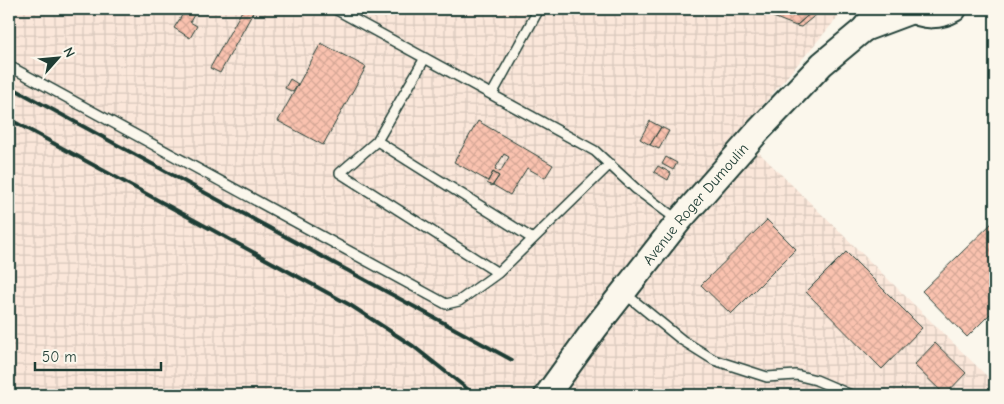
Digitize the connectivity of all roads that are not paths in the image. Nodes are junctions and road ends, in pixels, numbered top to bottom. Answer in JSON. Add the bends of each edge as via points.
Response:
{"nodes":[{"id":1,"x":335,"y":9,"type":"edge"},
{"id":2,"x":539,"y":9,"type":"edge"},
{"id":3,"x":879,"y":9,"type":"edge"},
{"id":4,"x":954,"y":9,"type":"edge"},
{"id":5,"x":911,"y":10,"type":"edge"},
{"id":6,"x":864,"y":29,"type":"junction"},
{"id":7,"x":425,"y":58,"type":"junction"},
{"id":8,"x":9,"y":66,"type":"edge"},
{"id":9,"x":492,"y":94,"type":"junction"},
{"id":10,"x":377,"y":141,"type":"junction"},
{"id":11,"x":610,"y":164,"type":"junction"},
{"id":12,"x":680,"y":221,"type":"junction"},
{"id":13,"x":533,"y":239,"type":"junction"},
{"id":14,"x":498,"y":273,"type":"junction"},
{"id":15,"x":623,"y":292,"type":"junction"},
{"id":16,"x":553,"y":391,"type":"edge"},
{"id":17,"x":851,"y":395,"type":"edge"}],
"edges":[{"from":1,"to":7,"type":"lane"},
{"from":2,"to":9,"type":"lane"},
{"from":3,"to":6,"type":"main road"},
{"from":4,"to":5,"type":"main road","via":[[930,16]]},
{"from":5,"to":6,"type":"main road"},
{"from":6,"to":12,"type":"main road","name":"Avenue Roger Dumoulin","via":[[816,70]]},
{"from":7,"to":9,"type":"lane"},
{"from":7,"to":10,"type":"lane"},
{"from":8,"to":14,"type":"lane","via":[[446,304],[459,301]]},
{"from":9,"to":11,"type":"lane","via":[[596,151]]},
{"from":10,"to":13,"type":"lane"},
{"from":10,"to":14,"type":"lane","via":[[340,173]]},
{"from":11,"to":12,"type":"lane","via":[[636,189]]},
{"from":11,"to":13,"type":"lane"},
{"from":12,"to":15,"type":"main road","name":"Avenue Roger Dumoulin"},
{"from":13,"to":14,"type":"lane"},
{"from":15,"to":16,"type":"main road","name":"Avenue Roger Dumoulin"},
{"from":15,"to":17,"type":"lane","via":[[682,340],[714,360],[767,377],[796,375],[816,380]]}]}
